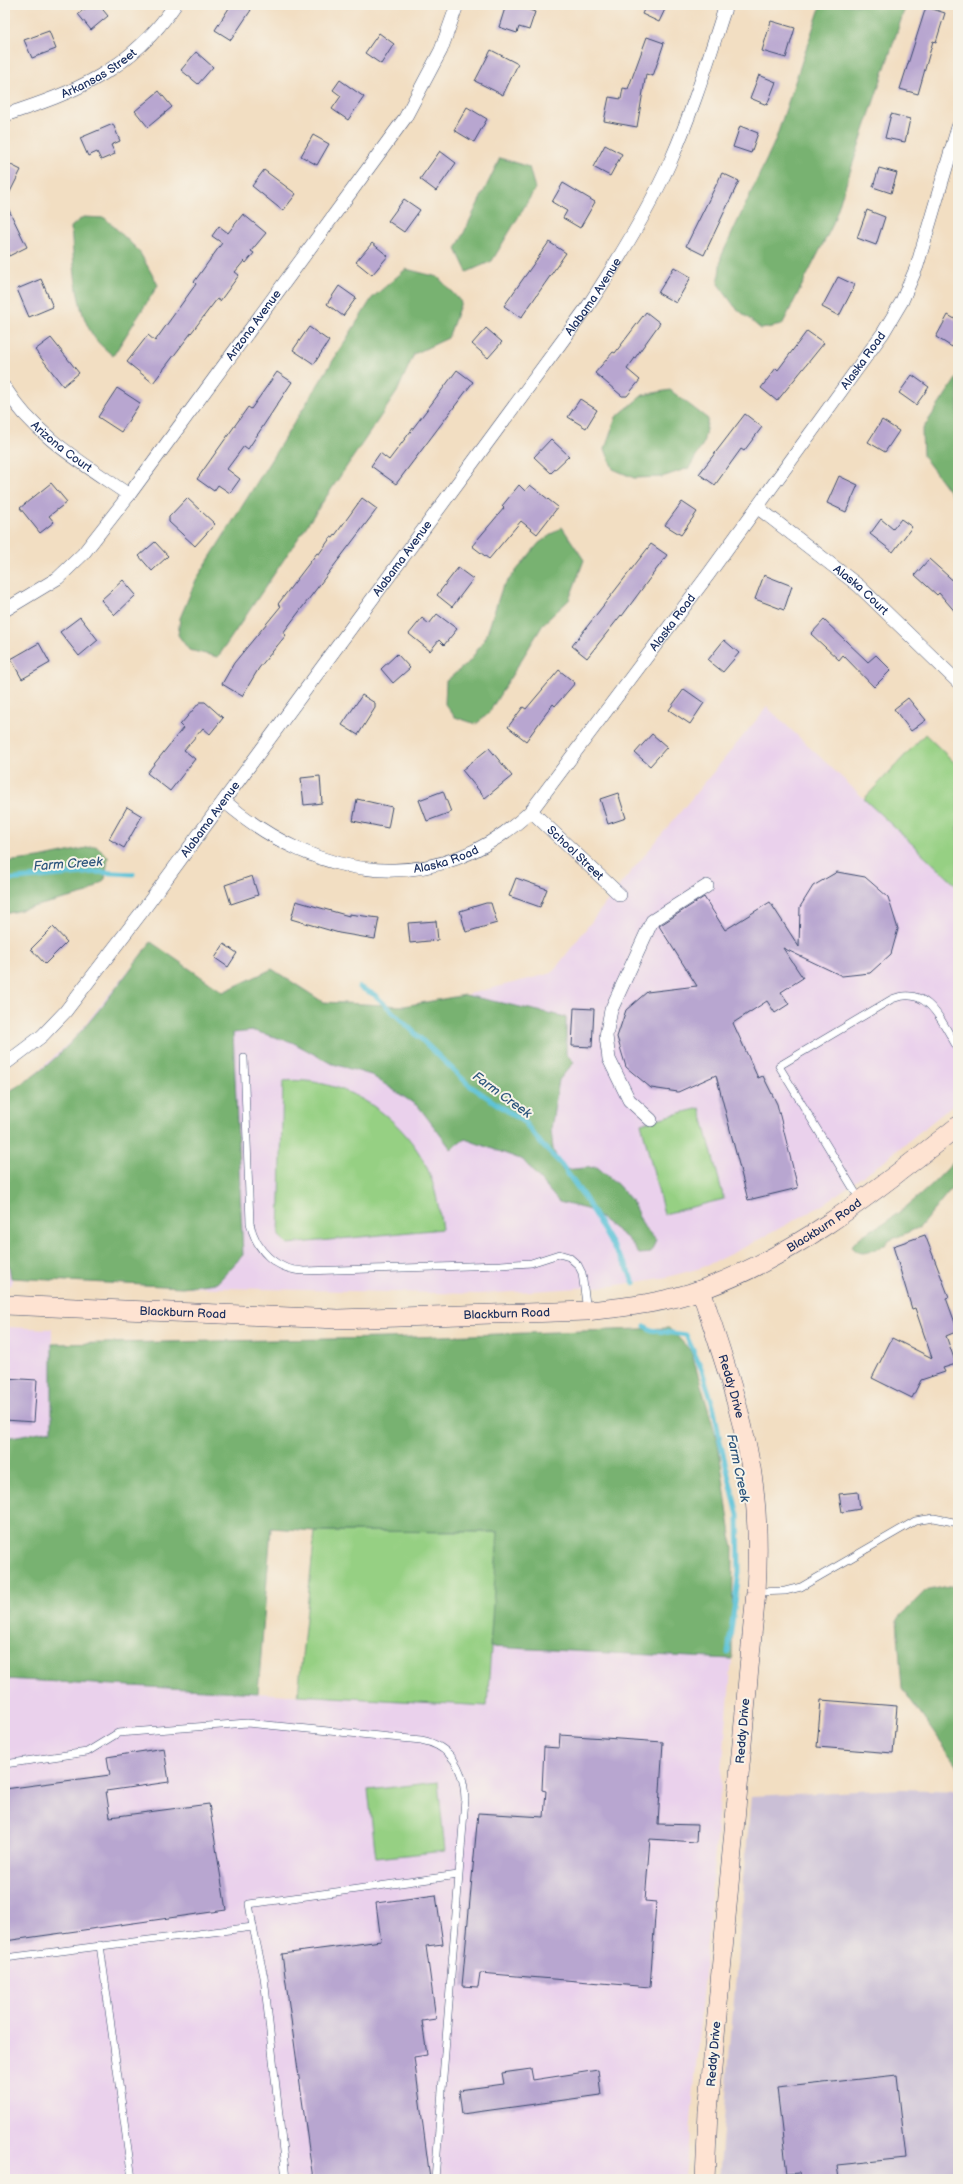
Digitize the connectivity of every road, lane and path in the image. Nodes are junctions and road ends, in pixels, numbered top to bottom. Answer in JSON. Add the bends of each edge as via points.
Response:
{"nodes":[{"id":1,"x":175,"y":5,"type":"edge"},
{"id":2,"x":458,"y":5,"type":"edge"},
{"id":3,"x":726,"y":5,"type":"edge"},
{"id":4,"x":5,"y":114,"type":"edge"},
{"id":5,"x":958,"y":127,"type":"edge"},
{"id":6,"x":5,"y":388,"type":"edge"},
{"id":7,"x":129,"y":495,"type":"junction"},
{"id":8,"x":757,"y":507,"type":"junction"},
{"id":9,"x":5,"y":610,"type":"edge"},
{"id":10,"x":958,"y":682,"type":"edge"},
{"id":11,"x":224,"y":801,"type":"junction"},
{"id":12,"x":531,"y":811,"type":"junction"},
{"id":13,"x":706,"y":886,"type":"dead end"},
{"id":14,"x":620,"y":895,"type":"dead end"},
{"id":15,"x":958,"y":1049,"type":"edge"},
{"id":16,"x":244,"y":1058,"type":"dead end"},
{"id":17,"x":5,"y":1064,"type":"edge"},
{"id":18,"x":651,"y":1120,"type":"dead end"},
{"id":19,"x":958,"y":1126,"type":"edge"},
{"id":20,"x":860,"y":1200,"type":"junction"},
{"id":21,"x":701,"y":1290,"type":"junction"},
{"id":22,"x":5,"y":1304,"type":"edge"},
{"id":23,"x":587,"y":1311,"type":"junction"},
{"id":24,"x":958,"y":1523,"type":"edge"},
{"id":25,"x":756,"y":1592,"type":"junction"},
{"id":26,"x":5,"y":1764,"type":"edge"},
{"id":27,"x":458,"y":1875,"type":"junction"},
{"id":28,"x":253,"y":1927,"type":"junction"},
{"id":29,"x":100,"y":1945,"type":"junction"},
{"id":30,"x":5,"y":1958,"type":"edge"},
{"id":31,"x":132,"y":2179,"type":"edge"},
{"id":32,"x":286,"y":2179,"type":"edge"},
{"id":33,"x":435,"y":2179,"type":"edge"},
{"id":34,"x":705,"y":2179,"type":"edge"}],
"edges":[{"from":1,"to":4,"type":"street","name":"Arkansas Street","via":[[141,46],[100,77],[72,92]]},
{"from":2,"to":7,"type":"street","name":"Arizona Avenue","via":[[441,50],[404,118]]},
{"from":3,"to":11,"type":"street","name":"Alabama Avenue","via":[[694,103],[670,161],[617,262],[536,379]]},
{"from":5,"to":8,"type":"street","name":"Alaska Road","via":[[924,245],[902,301],[883,333]]},
{"from":6,"to":7,"type":"street","name":"Arizona Court","via":[[18,407],[43,433]]},
{"from":7,"to":9,"type":"street","name":"Arizona Avenue","via":[[83,554],[58,578]]},
{"from":8,"to":10,"type":"street","name":"Alaska Court","via":[[859,586]]},
{"from":8,"to":12,"type":"street","name":"Alaska Road"},
{"from":11,"to":12,"type":"street","name":"Alaska Road","via":[[268,834],[297,848],[327,860],[383,871],[411,870],[464,857],[500,836]]},
{"from":11,"to":17,"type":"street","name":"Alabama Avenue","via":[[65,1012],[42,1036]]},
{"from":12,"to":14,"type":"street","name":"School Street"},
{"from":13,"to":18,"type":"street","via":[[652,921],[611,1010],[606,1036],[609,1059],[629,1100]]},
{"from":15,"to":20,"type":"lane","via":[[927,1002],[913,995],[900,995],[779,1066]]},
{"from":16,"to":23,"type":"lane","via":[[250,1223],[261,1249],[278,1265],[304,1271],[501,1265],[531,1263],[564,1255],[573,1260],[582,1273]]},
{"from":19,"to":20,"type":"street","name":"Blackburn Road"},
{"from":20,"to":21,"type":"street","name":"Blackburn Road","via":[[764,1262]]},
{"from":21,"to":23,"type":"street","name":"Blackburn Road","via":[[627,1307]]},
{"from":21,"to":25,"type":"street","name":"Reddy Drive","via":[[747,1442],[757,1527]]},
{"from":22,"to":23,"type":"street","name":"Blackburn Road","via":[[338,1319]]},
{"from":24,"to":25,"type":"lane","via":[[934,1518],[915,1521],[801,1586],[785,1591]]},
{"from":25,"to":34,"type":"street","name":"Reddy Drive","via":[[708,2112]]},
{"from":26,"to":27,"type":"lane","via":[[87,1752],[118,1733],[247,1723],[430,1742],[449,1753],[459,1768],[464,1785]]},
{"from":27,"to":28,"type":"lane","via":[[249,1904]]},
{"from":27,"to":33,"type":"lane"},
{"from":28,"to":29,"type":"lane"},
{"from":28,"to":32,"type":"lane","via":[[264,1977]]},
{"from":29,"to":30,"type":"lane"},
{"from":29,"to":31,"type":"lane"}]}
